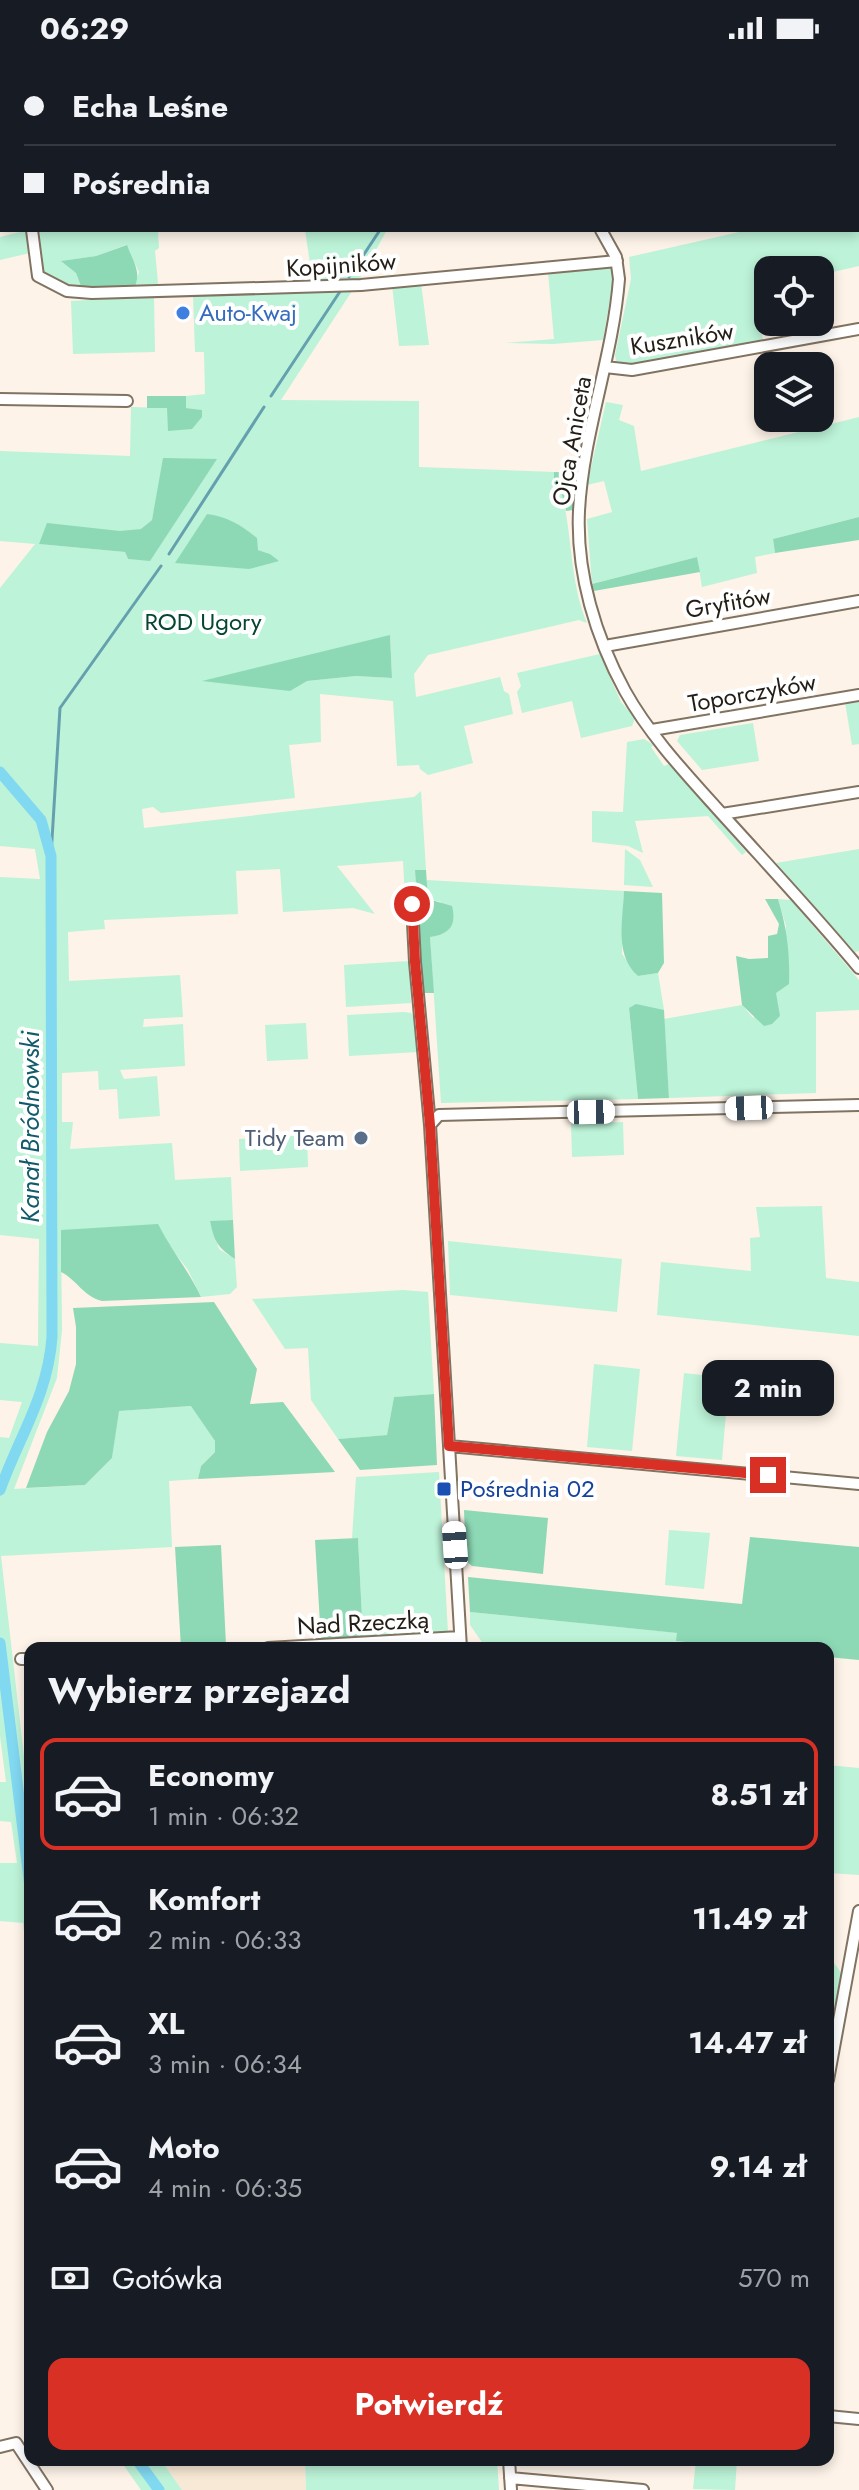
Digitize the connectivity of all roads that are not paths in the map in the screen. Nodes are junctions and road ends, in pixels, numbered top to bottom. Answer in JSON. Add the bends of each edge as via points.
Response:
{"nodes":[{"id":1,"x":32,"y":232,"type":"edge"},
{"id":2,"x":602,"y":232,"type":"edge"},
{"id":3,"x":617,"y":261,"type":"junction"},
{"id":4,"x":859,"y":329,"type":"edge"},
{"id":5,"x":605,"y":367,"type":"junction"},
{"id":6,"x":0,"y":399,"type":"edge"},
{"id":7,"x":127,"y":401,"type":"dead end"},
{"id":8,"x":859,"y":601,"type":"edge"},
{"id":9,"x":605,"y":646,"type":"junction"},
{"id":10,"x":859,"y":695,"type":"edge"},
{"id":11,"x":652,"y":730,"type":"junction"},
{"id":12,"x":859,"y":792,"type":"edge"},
{"id":13,"x":722,"y":814,"type":"junction"},
{"id":14,"x":412,"y":904,"type":"dead end"},
{"id":15,"x":859,"y":968,"type":"edge"},
{"id":16,"x":859,"y":1105,"type":"edge"},
{"id":17,"x":430,"y":1125,"type":"junction"},
{"id":18,"x":449,"y":1446,"type":"junction"},
{"id":19,"x":859,"y":1484,"type":"edge"},
{"id":20,"x":461,"y":1642,"type":"edge"},
{"id":21,"x":859,"y":1911,"type":"edge"},
{"id":22,"x":834,"y":2047,"type":"edge"},
{"id":23,"x":834,"y":2417,"type":"edge"},
{"id":24,"x":859,"y":2419,"type":"edge"},
{"id":25,"x":0,"y":2447,"type":"edge"},
{"id":26,"x":24,"y":2455,"type":"edge"},
{"id":27,"x":31,"y":2466,"type":"edge"},
{"id":28,"x":510,"y":2484,"type":"edge"},
{"id":29,"x":47,"y":2490,"type":"edge"},
{"id":30,"x":643,"y":2490,"type":"edge"}],
"edges":[{"from":1,"to":3,"type":"street","name":"Kopijników","via":[[38,276],[67,291],[117,294],[361,285]]},
{"from":2,"to":3,"type":"street","name":"Ojca Aniceta"},
{"from":3,"to":5,"type":"street","name":"Ojca Aniceta"},
{"from":4,"to":5,"type":"street","name":"Kuszników","via":[[632,370]]},
{"from":5,"to":9,"type":"street","name":"Ojca Aniceta","via":[[579,514],[586,590]]},
{"from":6,"to":7,"type":"street"},
{"from":8,"to":9,"type":"street","name":"Gryfitów"},
{"from":9,"to":11,"type":"street","name":"Ojca Aniceta","via":[[626,692]]},
{"from":10,"to":11,"type":"street","name":"Toporczyków"},
{"from":11,"to":13,"type":"street","name":"Ojca Aniceta"},
{"from":12,"to":13,"type":"street"},
{"from":13,"to":15,"type":"street","name":"Ojca Aniceta"},
{"from":14,"to":17,"type":"street"},
{"from":16,"to":17,"type":"street","via":[[439,1115]]},
{"from":17,"to":18,"type":"street"},
{"from":18,"to":19,"type":"street"},
{"from":18,"to":20,"type":"street"},
{"from":21,"to":22,"type":"street"},
{"from":23,"to":24,"type":"street"},
{"from":25,"to":26,"type":"street","via":[[16,2443]]},
{"from":27,"to":29,"type":"street"},
{"from":28,"to":30,"type":"street"}]}
